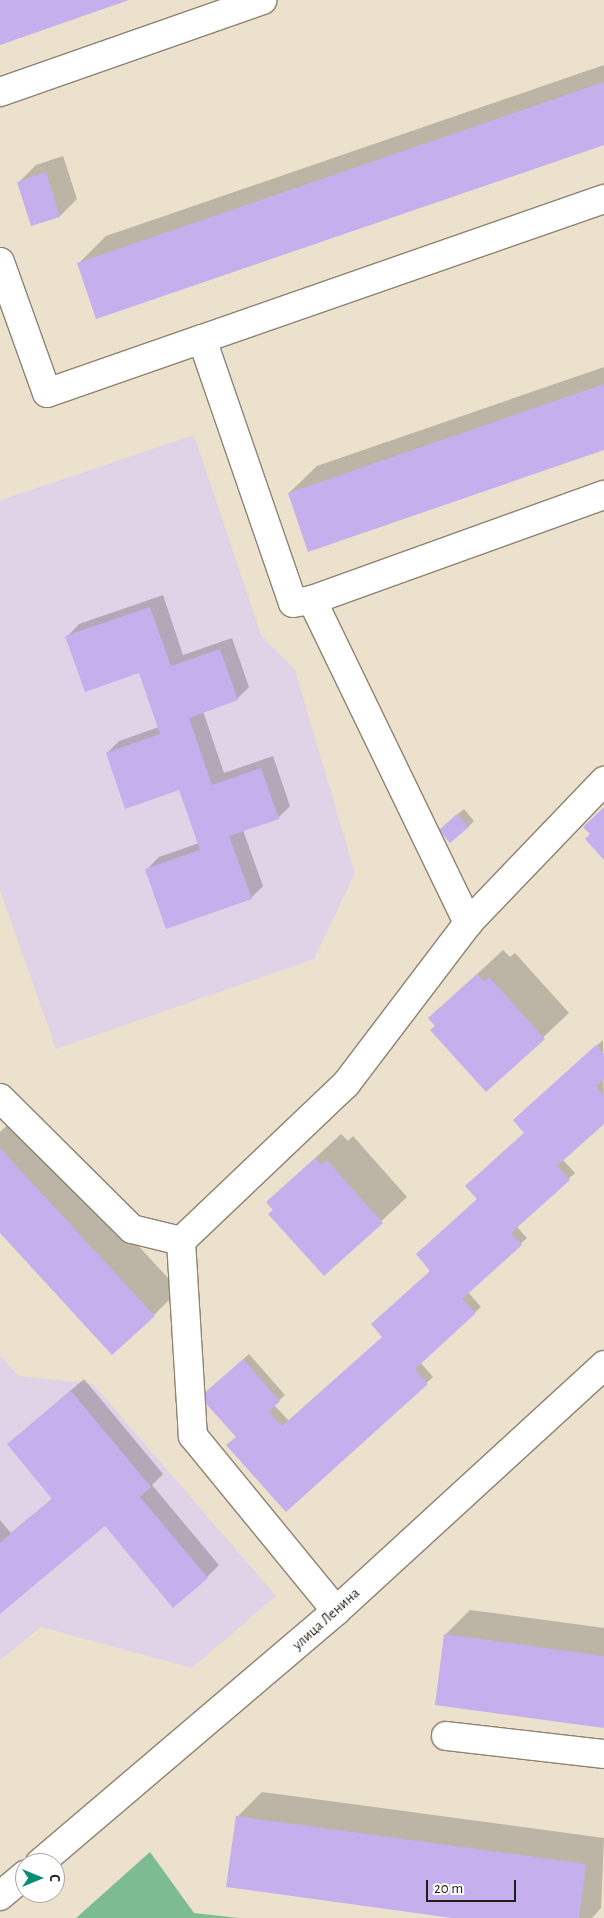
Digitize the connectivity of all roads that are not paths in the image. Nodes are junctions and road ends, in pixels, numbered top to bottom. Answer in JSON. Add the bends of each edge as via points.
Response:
{"nodes":[{"id":1,"x":262,"y":0,"type":"edge"},
{"id":2,"x":0,"y":92,"type":"edge"},
{"id":3,"x":604,"y":199,"type":"edge"},
{"id":4,"x":0,"y":262,"type":"edge"},
{"id":5,"x":202,"y":339,"type":"junction"},
{"id":6,"x":604,"y":495,"type":"edge"},
{"id":7,"x":312,"y":600,"type":"junction"},
{"id":8,"x":604,"y":781,"type":"edge"},
{"id":9,"x":468,"y":923,"type":"junction"},
{"id":10,"x":0,"y":1098,"type":"edge"},
{"id":11,"x":181,"y":1241,"type":"junction"},
{"id":12,"x":604,"y":1365,"type":"edge"},
{"id":13,"x":336,"y":1611,"type":"junction"},
{"id":14,"x":446,"y":1736,"type":"dead end"},
{"id":15,"x":604,"y":1754,"type":"edge"},
{"id":16,"x":52,"y":1853,"type":"edge"},
{"id":17,"x":15,"y":1883,"type":"edge"},
{"id":18,"x":0,"y":1896,"type":"edge"}],
"edges":[{"from":1,"to":2,"type":"main road"},
{"from":3,"to":5,"type":"main road"},
{"from":4,"to":5,"type":"main road","via":[[47,393]]},
{"from":5,"to":7,"type":"main road","via":[[293,603]]},
{"from":6,"to":7,"type":"main road"},
{"from":7,"to":9,"type":"main road"},
{"from":8,"to":9,"type":"main road"},
{"from":9,"to":11,"type":"main road","via":[[346,1084]]},
{"from":10,"to":11,"type":"main road","via":[[132,1229]]},
{"from":11,"to":13,"type":"main road","via":[[193,1436]]},
{"from":12,"to":13,"type":"main road","name":"улица Ленина"},
{"from":13,"to":16,"type":"main road","name":"улица Ленина"},
{"from":14,"to":15,"type":"main road"},
{"from":17,"to":18,"type":"main road"}]}
